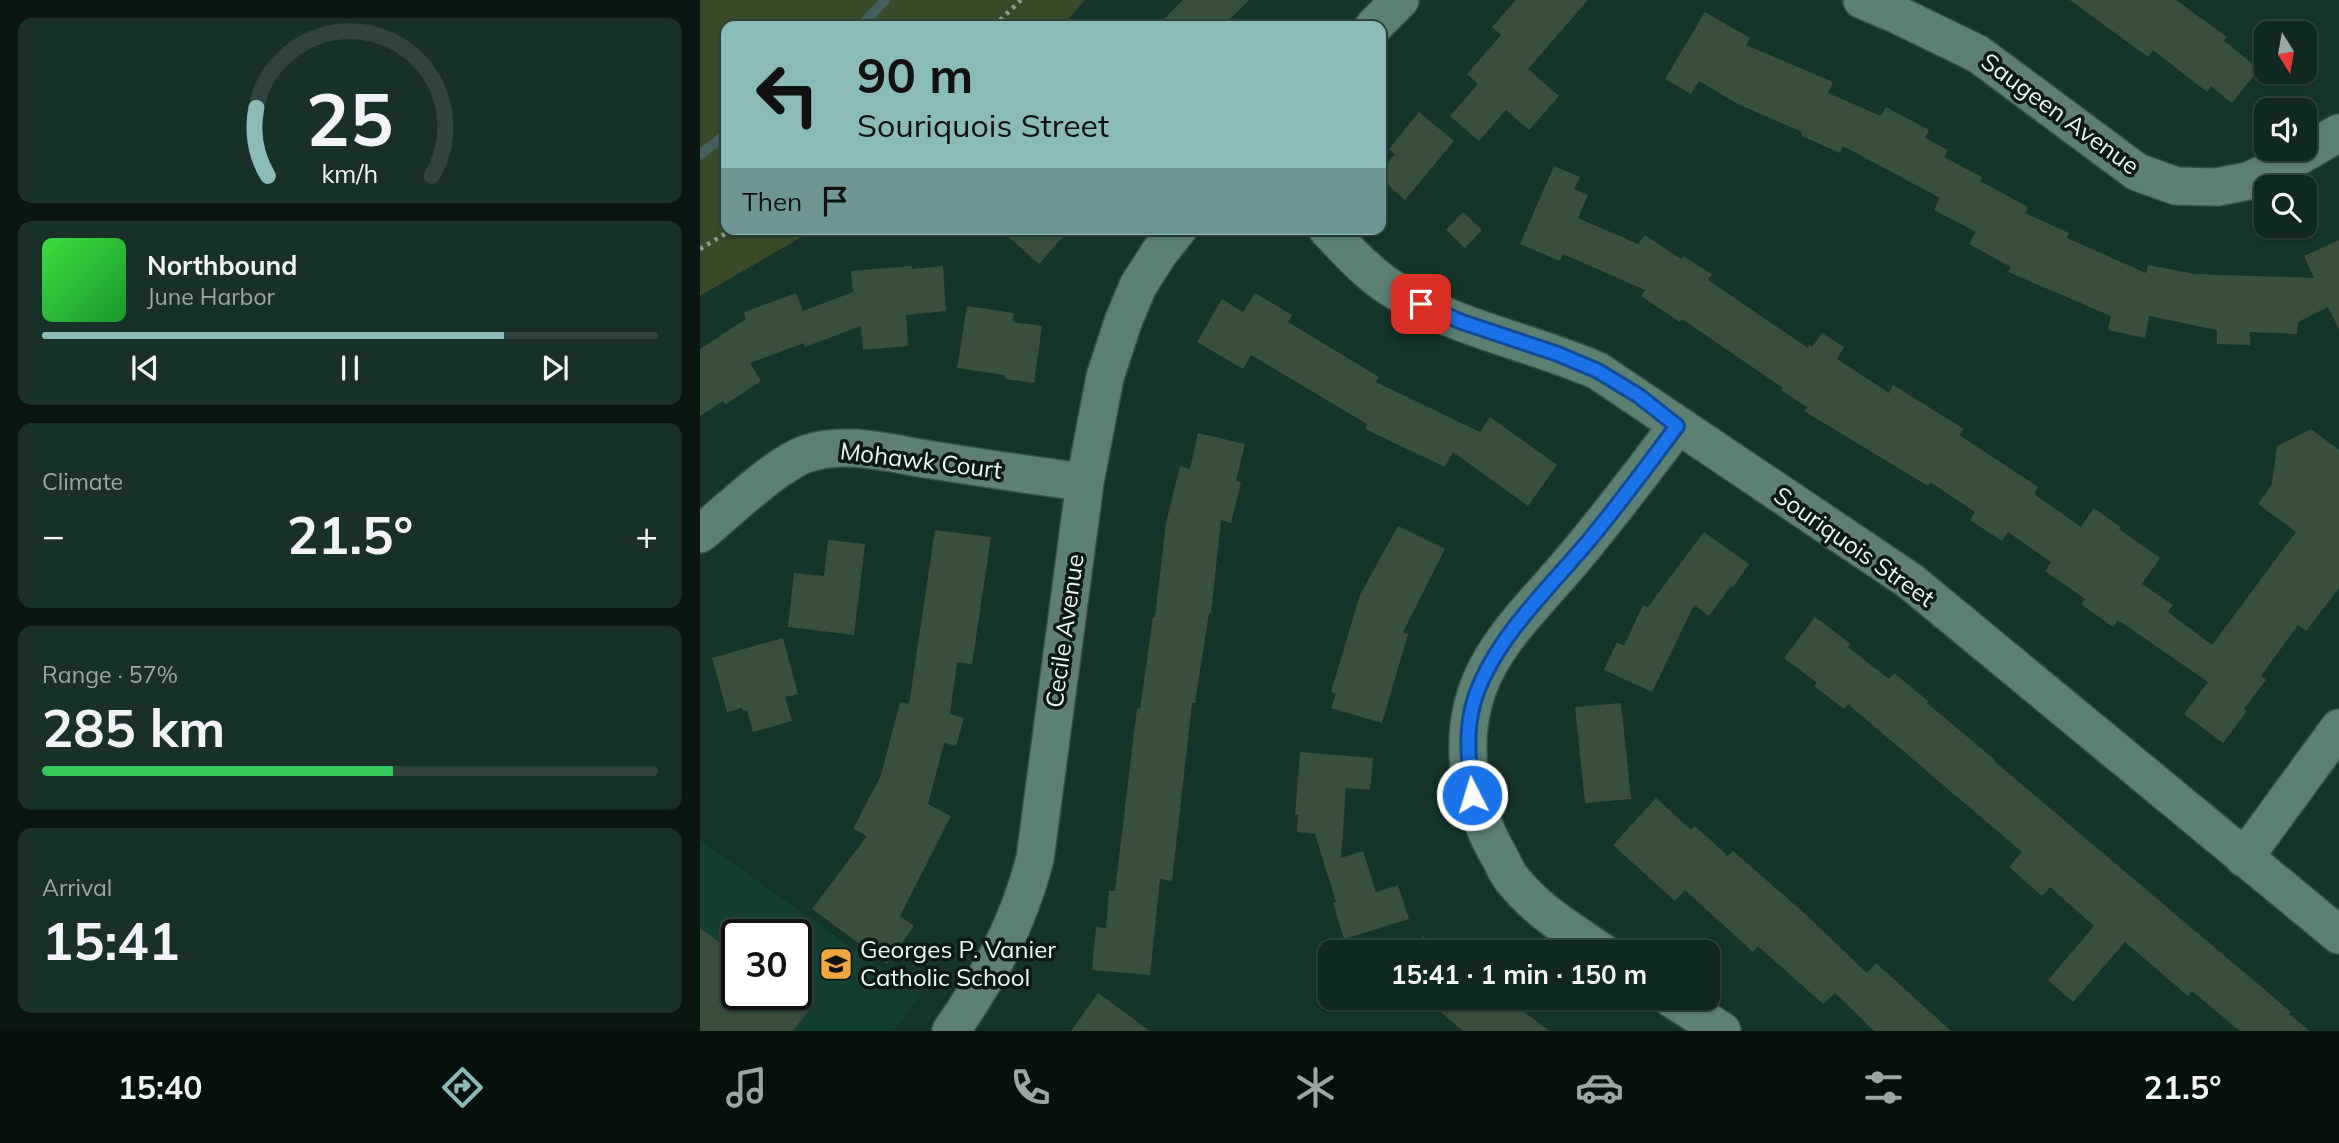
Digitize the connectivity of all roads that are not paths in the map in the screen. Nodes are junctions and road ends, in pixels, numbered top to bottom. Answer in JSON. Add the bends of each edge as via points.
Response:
{"nodes":[{"id":1,"x":1400,"y":0,"type":"edge"},
{"id":2,"x":1861,"y":0,"type":"edge"},
{"id":3,"x":1379,"y":21,"type":"edge"},
{"id":4,"x":2339,"y":133,"type":"edge"},
{"id":5,"x":1173,"y":235,"type":"edge"},
{"id":6,"x":1333,"y":235,"type":"edge"},
{"id":7,"x":1677,"y":426,"type":"junction"},
{"id":8,"x":1085,"y":482,"type":"junction"},
{"id":9,"x":700,"y":534,"type":"edge"},
{"id":10,"x":2339,"y":727,"type":"edge"},
{"id":11,"x":2244,"y":858,"type":"junction"},
{"id":12,"x":2339,"y":935,"type":"edge"},
{"id":13,"x":1585,"y":940,"type":"edge"},
{"id":14,"x":1690,"y":1010,"type":"edge"},
{"id":15,"x":951,"y":1031,"type":"edge"},
{"id":16,"x":1722,"y":1031,"type":"edge"}],
"edges":[{"from":1,"to":3,"type":"street"},
{"from":2,"to":4,"type":"street","name":"Saugeen Avenue","via":[[1978,54],[2137,172],[2176,187],[2248,181]]},
{"from":5,"to":8,"type":"street","name":"Cecile Avenue","via":[[1138,286],[1123,322],[1105,377]]},
{"from":6,"to":7,"type":"street","name":"Souriquois Street","via":[[1371,274],[1395,290],[1462,322],[1598,371]]},
{"from":7,"to":11,"type":"street","name":"Souriquois Street","via":[[1910,582]]},
{"from":7,"to":13,"type":"street","via":[[1503,642],[1475,697],[1467,739],[1472,795],[1511,879],[1551,917]]},
{"from":8,"to":9,"type":"street","name":"Mohawk Court","via":[[886,453],[824,449],[783,466]]},
{"from":8,"to":15,"type":"street","name":"Cecile Avenue","via":[[1035,859],[1011,932]]},
{"from":10,"to":11,"type":"street"},
{"from":11,"to":12,"type":"street","name":"Souriquois Street"},
{"from":14,"to":16,"type":"street"}]}
